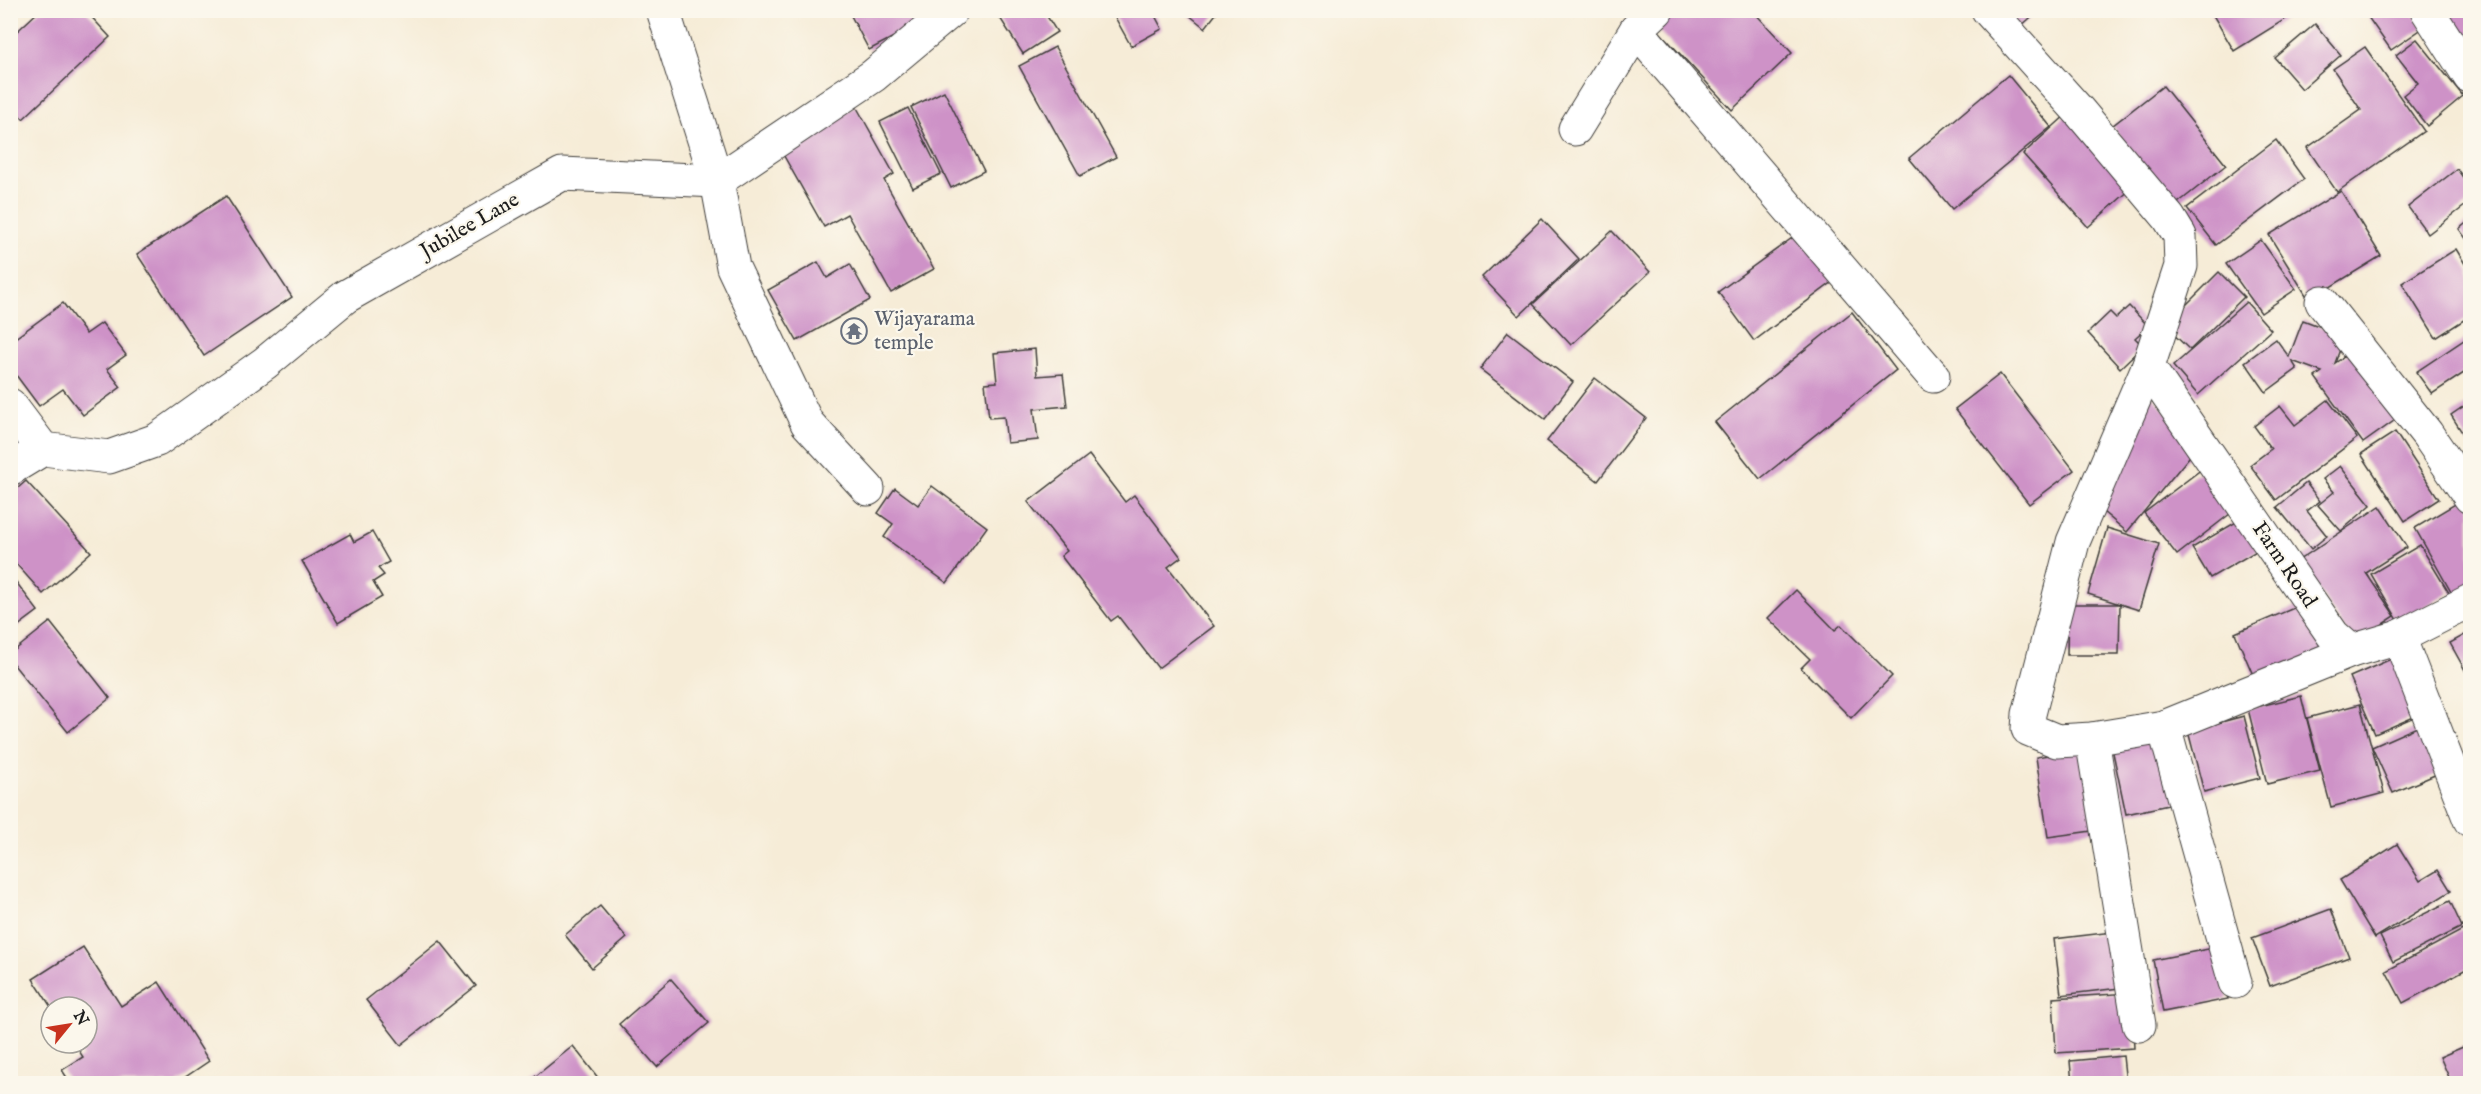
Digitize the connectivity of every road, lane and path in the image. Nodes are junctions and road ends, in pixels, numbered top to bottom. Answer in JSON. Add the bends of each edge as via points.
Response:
{"nodes":[{"id":1,"x":663,"y":10,"type":"edge"},
{"id":2,"x":952,"y":10,"type":"edge"},
{"id":3,"x":1988,"y":10,"type":"edge"},
{"id":4,"x":2427,"y":10,"type":"edge"},
{"id":5,"x":1646,"y":20,"type":"edge"},
{"id":6,"x":2470,"y":77,"type":"edge"},
{"id":7,"x":1575,"y":129,"type":"dead end"},
{"id":8,"x":717,"y":181,"type":"junction"},
{"id":9,"x":2322,"y":302,"type":"dead end"},
{"id":10,"x":2148,"y":367,"type":"junction"},
{"id":11,"x":1933,"y":376,"type":"dead end"},
{"id":12,"x":10,"y":405,"type":"edge"},
{"id":13,"x":43,"y":449,"type":"junction"},
{"id":14,"x":10,"y":469,"type":"edge"},
{"id":15,"x":868,"y":489,"type":"dead end"},
{"id":16,"x":2470,"y":497,"type":"edge"},
{"id":17,"x":2470,"y":601,"type":"edge"},
{"id":18,"x":2399,"y":637,"type":"junction"},
{"id":19,"x":2351,"y":651,"type":"junction"},
{"id":20,"x":2164,"y":727,"type":"junction"},
{"id":21,"x":2092,"y":739,"type":"junction"},
{"id":22,"x":2470,"y":820,"type":"edge"},
{"id":23,"x":2235,"y":982,"type":"dead end"},
{"id":24,"x":2139,"y":1025,"type":"dead end"}],
"edges":[{"from":1,"to":8,"type":"street"},
{"from":2,"to":8,"type":"street","via":[[873,76]]},
{"from":3,"to":10,"type":"street","via":[[2079,111],[2180,236],[2181,266]]},
{"from":4,"to":6,"type":"street"},
{"from":5,"to":7,"type":"street"},
{"from":5,"to":11,"type":"street"},
{"from":8,"to":13,"type":"street","name":"Jubilee Lane","via":[[562,174],[345,297],[265,363],[157,440],[109,457]]},
{"from":8,"to":15,"type":"street","via":[[733,267],[807,423]]},
{"from":9,"to":16,"type":"street","via":[[2427,434]]},
{"from":10,"to":19,"type":"street","name":"Farm Road","via":[[2333,635]]},
{"from":10,"to":21,"type":"street","via":[[2073,542],[2029,714],[2028,729],[2057,741]]},
{"from":12,"to":13,"type":"street"},
{"from":13,"to":14,"type":"street"},
{"from":17,"to":18,"type":"street"},
{"from":18,"to":19,"type":"street"},
{"from":18,"to":22,"type":"street"},
{"from":19,"to":20,"type":"street"},
{"from":20,"to":21,"type":"street"},
{"from":20,"to":23,"type":"street"},
{"from":21,"to":24,"type":"street"}]}
